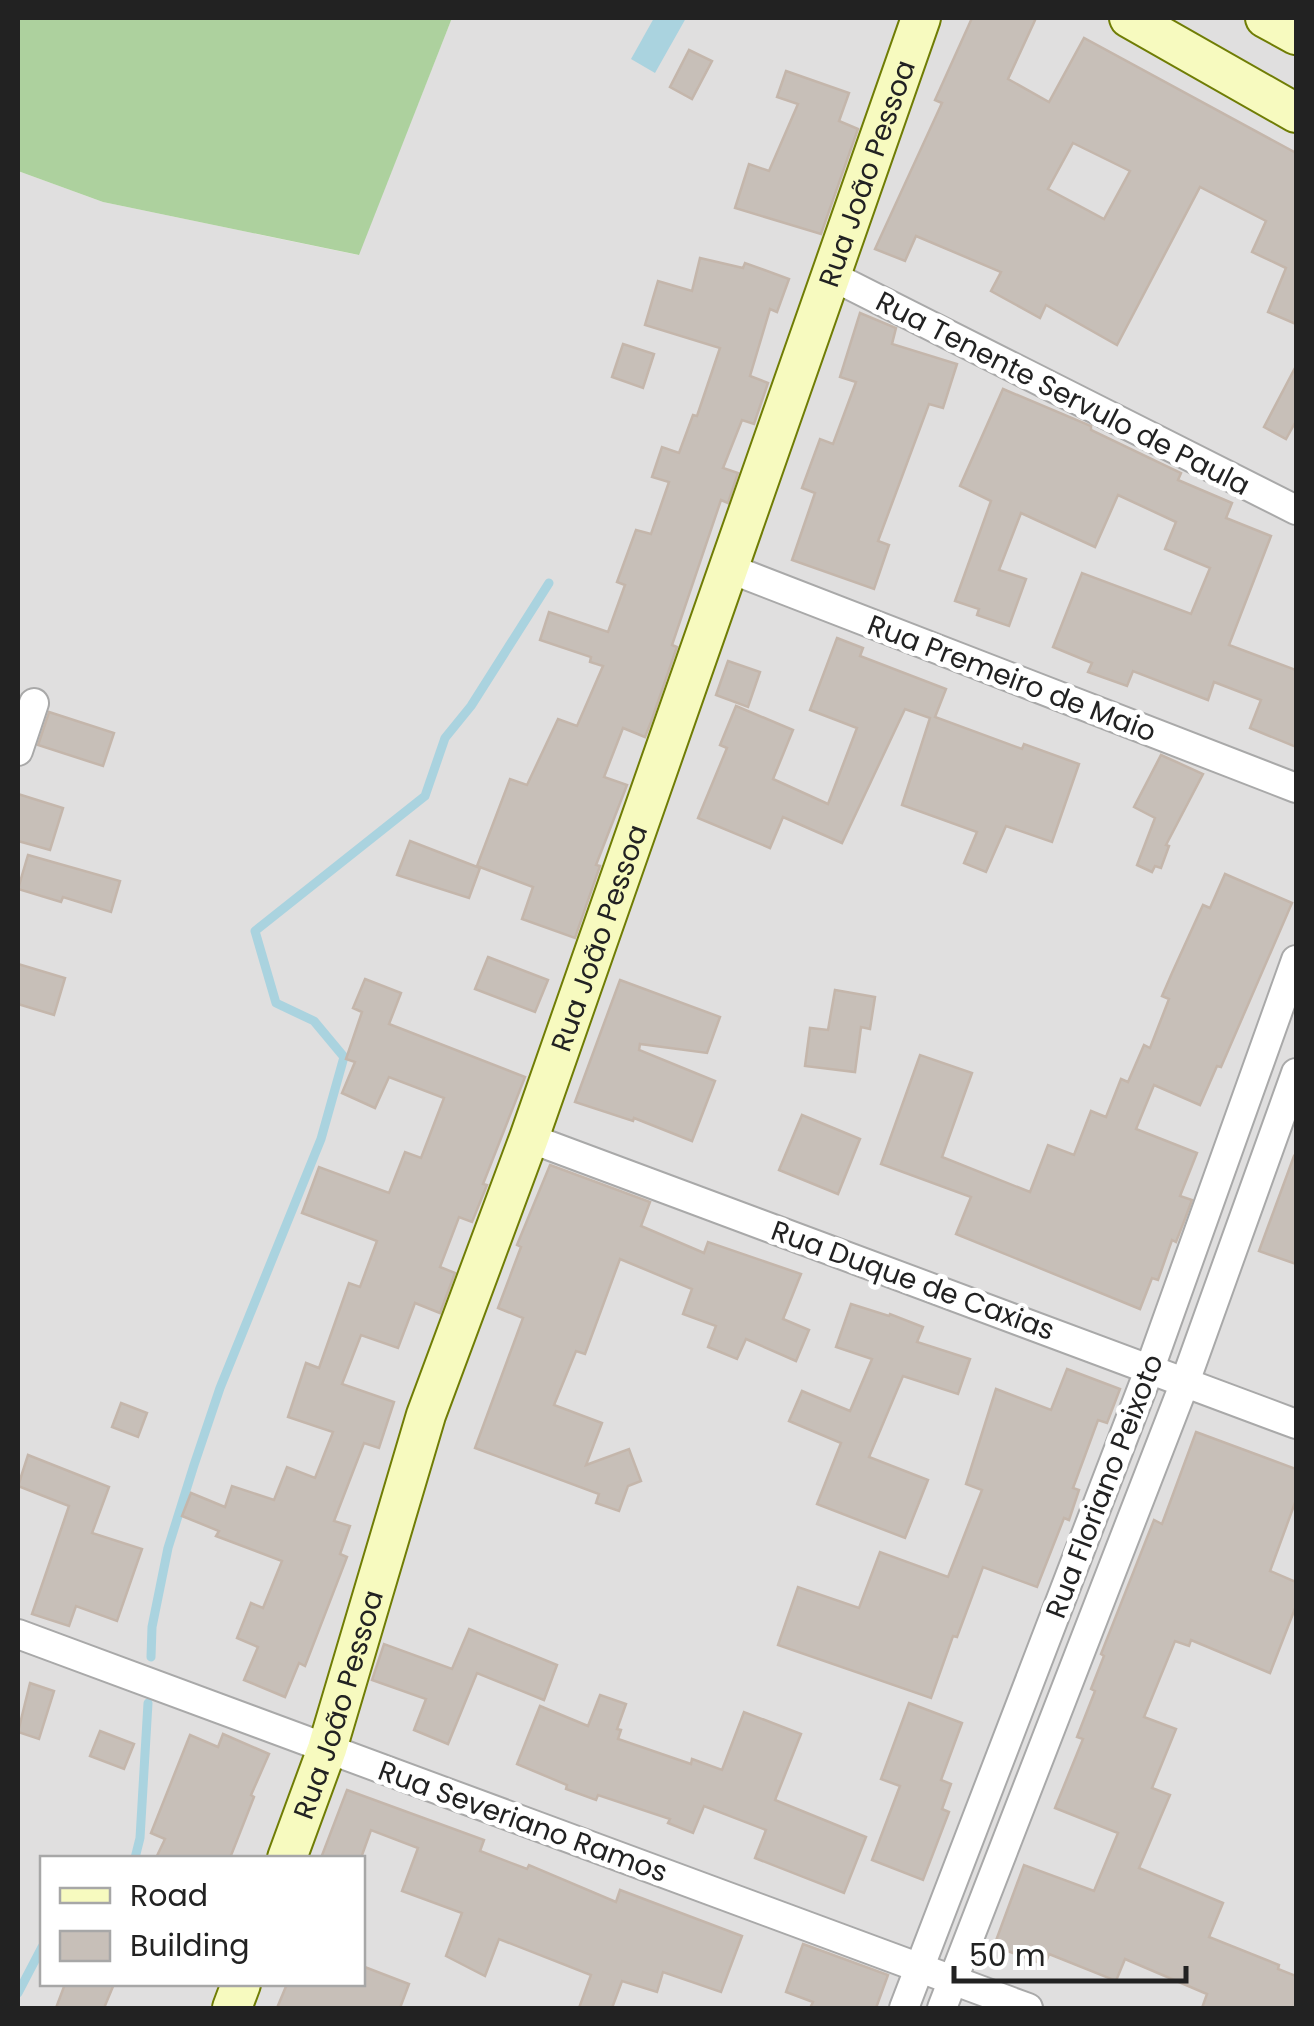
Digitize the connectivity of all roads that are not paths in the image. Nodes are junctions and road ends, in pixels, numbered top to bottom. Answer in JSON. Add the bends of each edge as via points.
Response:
{"nodes":[{"id":1,"x":921,"y":18,"type":"edge"},
{"id":2,"x":1129,"y":18,"type":"edge"},
{"id":3,"x":1265,"y":18,"type":"edge"},
{"id":4,"x":1296,"y":35,"type":"edge"},
{"id":5,"x":1296,"y":113,"type":"edge"},
{"id":6,"x":830,"y":275,"type":"junction"},
{"id":7,"x":1296,"y":510,"type":"edge"},
{"id":8,"x":728,"y":568,"type":"junction"},
{"id":9,"x":34,"y":704,"type":"dead end"},
{"id":10,"x":18,"y":751,"type":"edge"},
{"id":11,"x":1296,"y":788,"type":"edge"},
{"id":12,"x":1296,"y":960,"type":"edge"},
{"id":13,"x":1296,"y":1074,"type":"edge"},
{"id":14,"x":529,"y":1138,"type":"junction"},
{"id":15,"x":1150,"y":1368,"type":"junction"},
{"id":16,"x":1186,"y":1382,"type":"junction"},
{"id":17,"x":1296,"y":1424,"type":"edge"},
{"id":18,"x":18,"y":1634,"type":"edge"},
{"id":19,"x":326,"y":1749,"type":"junction"},
{"id":20,"x":288,"y":1856,"type":"edge"},
{"id":21,"x":920,"y":1968,"type":"junction"},
{"id":22,"x":954,"y":1980,"type":"junction"},
{"id":23,"x":904,"y":2008,"type":"edge"},
{"id":24,"x":942,"y":2008,"type":"edge"},
{"id":25,"x":1028,"y":2008,"type":"edge"}],
"edges":[{"from":1,"to":6,"type":"street","name":"Rua João Pessoa"},
{"from":2,"to":5,"type":"street"},
{"from":3,"to":4,"type":"street"},
{"from":6,"to":7,"type":"street","name":"Rua Tenente Servulo de Paula"},
{"from":6,"to":8,"type":"street","name":"Rua João Pessoa"},
{"from":8,"to":11,"type":"street","name":"Rua Premeiro de Maio"},
{"from":8,"to":14,"type":"street","name":"Rua João Pessoa"},
{"from":9,"to":10,"type":"street"},
{"from":12,"to":15,"type":"street","name":"Rua Floriano Peixoto"},
{"from":13,"to":16,"type":"street","name":"Rua Floriano Peixoto"},
{"from":14,"to":15,"type":"street","name":"Rua Duque de Caxias"},
{"from":14,"to":19,"type":"street","name":"Rua João Pessoa","via":[[426,1415]]},
{"from":15,"to":16,"type":"street","name":"Rua Duque de Caxias"},
{"from":15,"to":21,"type":"street","name":"Rua Floriano Peixoto"},
{"from":16,"to":17,"type":"street","name":"Rua Duque de Caxias"},
{"from":16,"to":22,"type":"street","name":"Rua Floriano Peixoto"},
{"from":18,"to":19,"type":"street","name":"Rua Severiano Ramos"},
{"from":19,"to":20,"type":"street","name":"Rua João Pessoa"},
{"from":19,"to":21,"type":"street","name":"Rua Severiano Ramos"},
{"from":21,"to":22,"type":"street","name":"Rua Severiano Ramos"},
{"from":21,"to":23,"type":"street","name":"Rua Floriano Peixoto"},
{"from":22,"to":24,"type":"street","name":"Rua Floriano Peixoto"},
{"from":22,"to":25,"type":"street","name":"Rua Severiano Ramos"}]}
